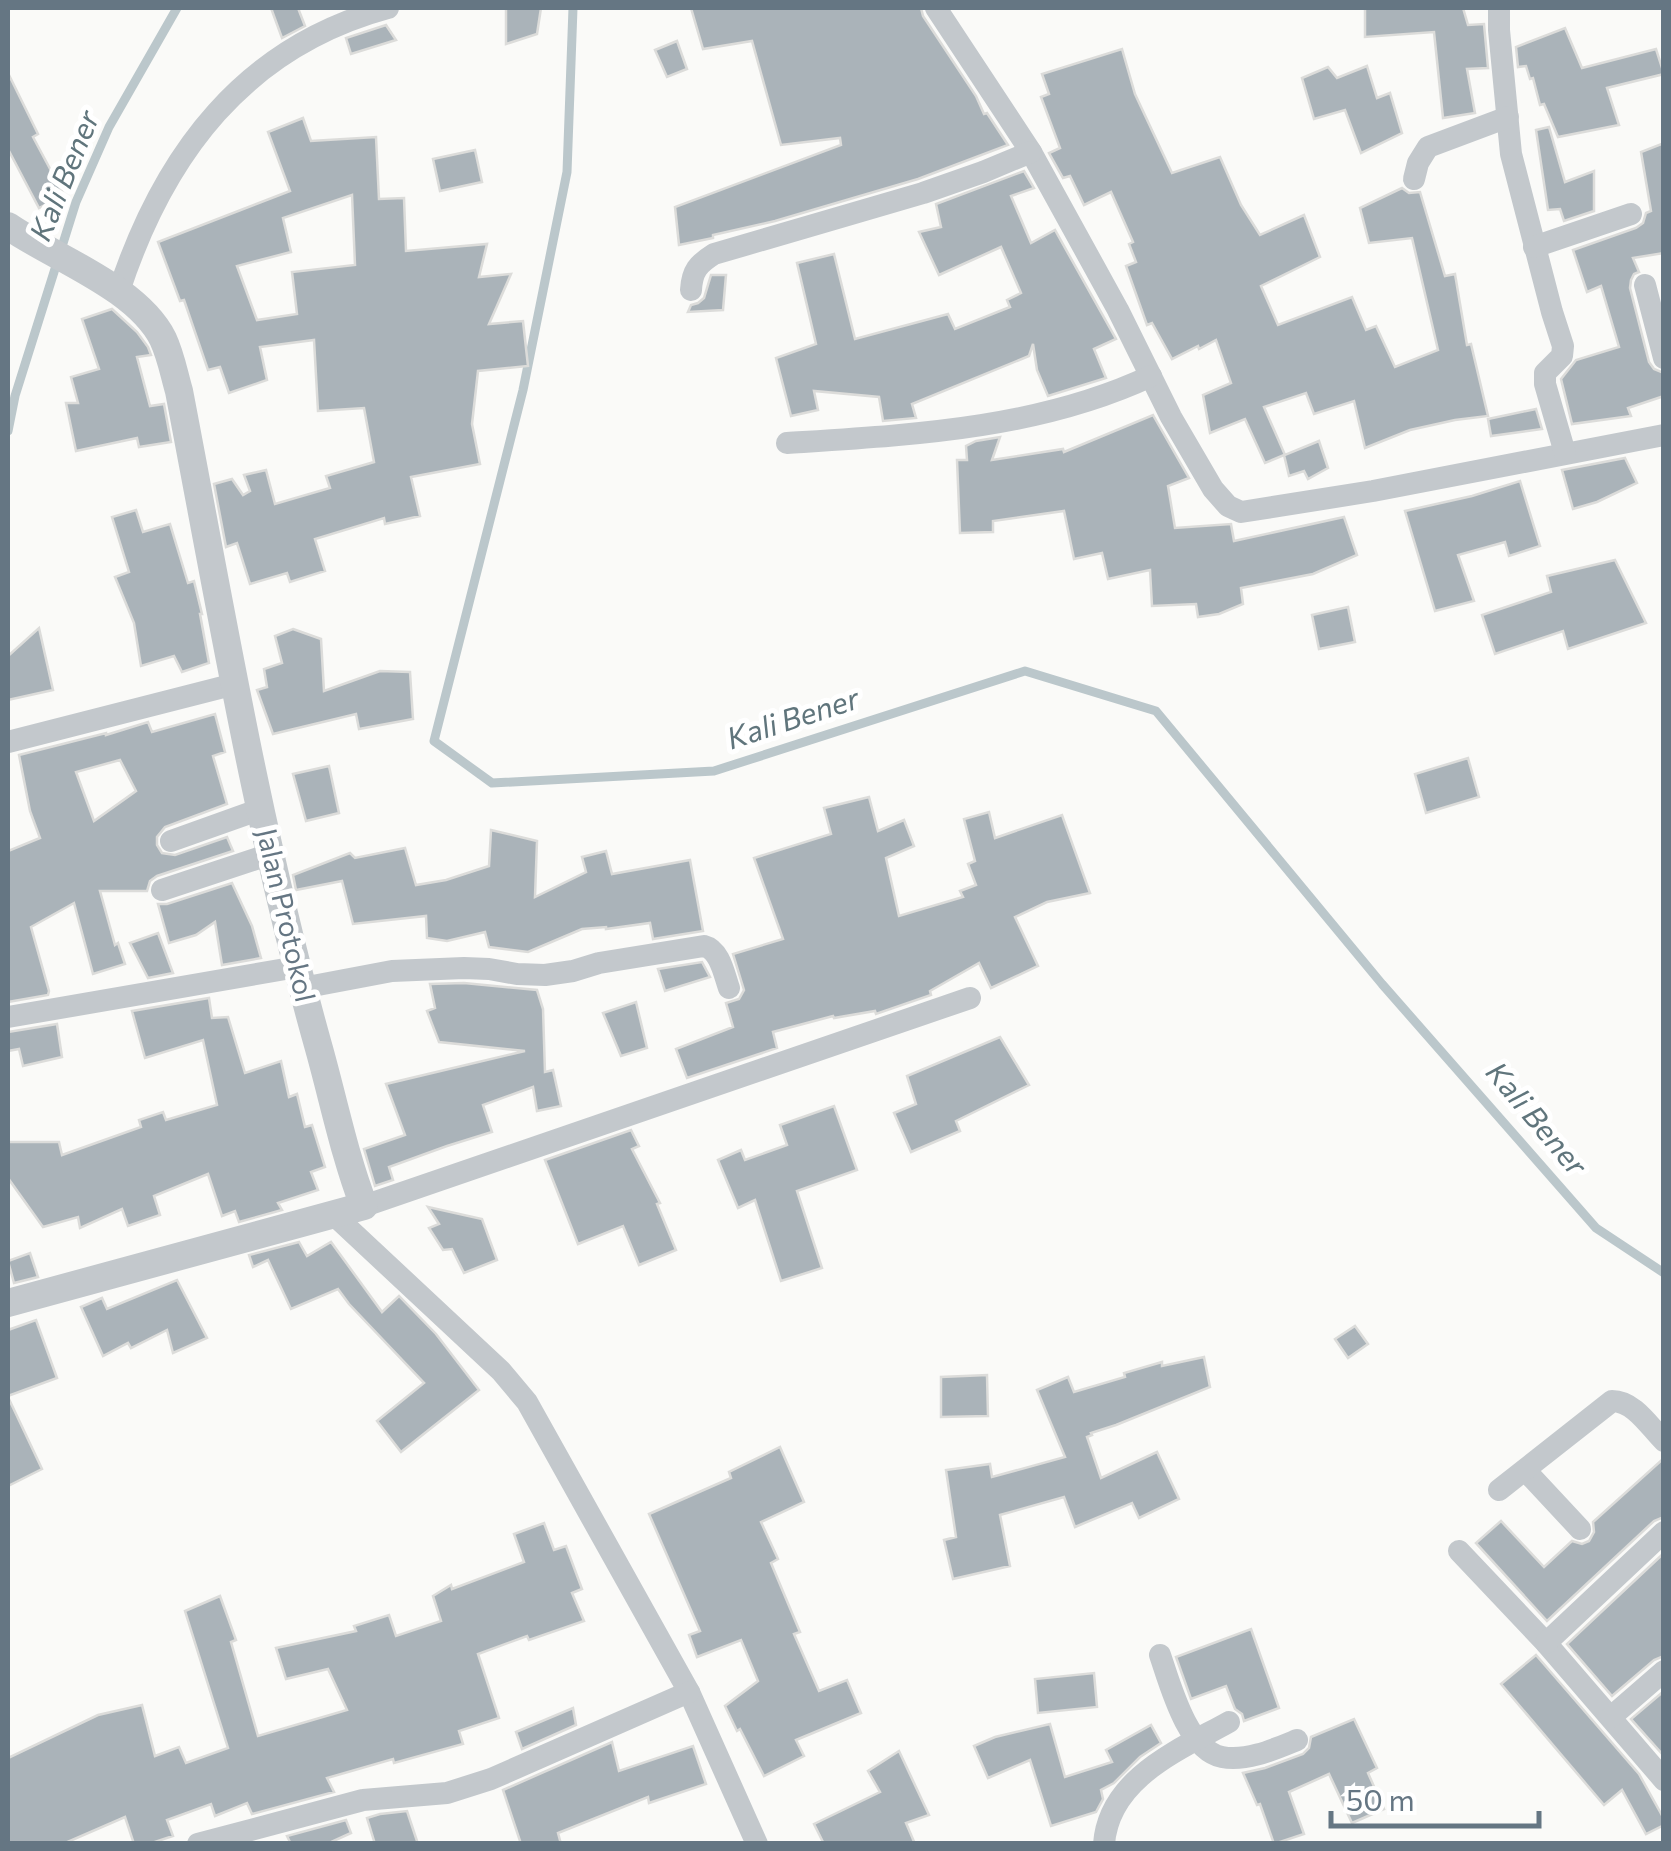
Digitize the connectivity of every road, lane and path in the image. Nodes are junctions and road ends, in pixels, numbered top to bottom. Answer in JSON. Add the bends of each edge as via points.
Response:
{"nodes":[{"id":1,"x":388,"y":8,"type":"edge"},
{"id":2,"x":936,"y":8,"type":"edge"},
{"id":3,"x":1499,"y":8,"type":"edge"},
{"id":4,"x":1508,"y":117,"type":"junction"},
{"id":5,"x":1031,"y":152,"type":"junction"},
{"id":6,"x":1414,"y":178,"type":"dead end"},
{"id":7,"x":1632,"y":214,"type":"dead end"},
{"id":8,"x":10,"y":228,"type":"edge"},
{"id":9,"x":1534,"y":247,"type":"junction"},
{"id":10,"x":1645,"y":286,"type":"dead end"},
{"id":11,"x":112,"y":288,"type":"junction"},
{"id":12,"x":691,"y":290,"type":"dead end"},
{"id":13,"x":1664,"y":358,"type":"edge"},
{"id":14,"x":1151,"y":376,"type":"junction"},
{"id":15,"x":1664,"y":435,"type":"edge"},
{"id":16,"x":788,"y":444,"type":"dead end"},
{"id":17,"x":1565,"y":452,"type":"junction"},
{"id":18,"x":236,"y":684,"type":"junction"},
{"id":19,"x":8,"y":742,"type":"edge"},
{"id":20,"x":261,"y":809,"type":"junction"},
{"id":21,"x":171,"y":841,"type":"dead end"},
{"id":22,"x":271,"y":854,"type":"junction"},
{"id":23,"x":162,"y":890,"type":"dead end"},
{"id":24,"x":300,"y":977,"type":"junction"},
{"id":25,"x":729,"y":988,"type":"dead end"},
{"id":26,"x":970,"y":998,"type":"dead end"},
{"id":27,"x":8,"y":1017,"type":"edge"},
{"id":28,"x":364,"y":1206,"type":"junction"},
{"id":29,"x":334,"y":1215,"type":"junction"},
{"id":30,"x":8,"y":1303,"type":"edge"},
{"id":31,"x":1664,"y":1441,"type":"edge"},
{"id":32,"x":1525,"y":1470,"type":"junction"},
{"id":33,"x":1499,"y":1490,"type":"dead end"},
{"id":34,"x":1580,"y":1529,"type":"dead end"},
{"id":35,"x":1664,"y":1532,"type":"edge"},
{"id":36,"x":1459,"y":1550,"type":"dead end"},
{"id":37,"x":1546,"y":1642,"type":"junction"},
{"id":38,"x":1160,"y":1655,"type":"dead end"},
{"id":39,"x":1664,"y":1671,"type":"edge"},
{"id":40,"x":690,"y":1692,"type":"junction"},
{"id":41,"x":1611,"y":1716,"type":"junction"},
{"id":42,"x":1229,"y":1722,"type":"dead end"},
{"id":43,"x":1196,"y":1740,"type":"junction"},
{"id":44,"x":1297,"y":1740,"type":"dead end"},
{"id":45,"x":1664,"y":1780,"type":"edge"},
{"id":46,"x":198,"y":1844,"type":"edge"},
{"id":47,"x":757,"y":1844,"type":"edge"},
{"id":48,"x":1104,"y":1844,"type":"edge"}],
"edges":[{"from":1,"to":11,"type":"street","via":[[314,37],[233,93],[175,167]]},
{"from":2,"to":5,"type":"street"},
{"from":3,"to":4,"type":"street"},
{"from":4,"to":6,"type":"street","via":[[1428,147]]},
{"from":4,"to":9,"type":"street"},
{"from":5,"to":12,"type":"street","via":[[923,193],[714,254],[699,263]]},
{"from":5,"to":14,"type":"street"},
{"from":7,"to":9,"type":"street"},
{"from":8,"to":11,"type":"street","name":"Jalan Protokol"},
{"from":9,"to":17,"type":"street","via":[[1564,346],[1544,377]]},
{"from":10,"to":13,"type":"street"},
{"from":11,"to":18,"type":"street","name":"Jalan Protokol","via":[[162,336],[170,358]]},
{"from":14,"to":16,"type":"street","via":[[1013,420]]},
{"from":14,"to":17,"type":"street","via":[[1213,489],[1241,512]]},
{"from":15,"to":17,"type":"street"},
{"from":18,"to":19,"type":"street"},
{"from":18,"to":20,"type":"street","name":"Jalan Protokol"},
{"from":20,"to":21,"type":"street"},
{"from":20,"to":22,"type":"street","name":"Jalan Protokol"},
{"from":22,"to":23,"type":"street"},
{"from":22,"to":24,"type":"street","name":"Jalan Protokol"},
{"from":24,"to":25,"type":"street","via":[[464,968],[545,975],[704,946],[716,952]]},
{"from":24,"to":27,"type":"street"},
{"from":24,"to":28,"type":"street","name":"Jalan Protokol"},
{"from":26,"to":28,"type":"street"},
{"from":28,"to":29,"type":"street"},
{"from":29,"to":30,"type":"street"},
{"from":29,"to":40,"type":"street","via":[[526,1402]]},
{"from":31,"to":32,"type":"street","via":[[1630,1406],[1612,1401]]},
{"from":32,"to":33,"type":"street"},
{"from":32,"to":34,"type":"street"},
{"from":35,"to":37,"type":"street"},
{"from":36,"to":37,"type":"street"},
{"from":37,"to":41,"type":"street"},
{"from":38,"to":43,"type":"street"},
{"from":39,"to":41,"type":"street"},
{"from":40,"to":46,"type":"street","via":[[448,1793],[363,1800]]},
{"from":40,"to":47,"type":"street"},
{"from":41,"to":45,"type":"street"},
{"from":42,"to":43,"type":"street"},
{"from":43,"to":44,"type":"street","via":[[1222,1758]]},
{"from":43,"to":48,"type":"street","via":[[1136,1778],[1114,1804]]}]}
